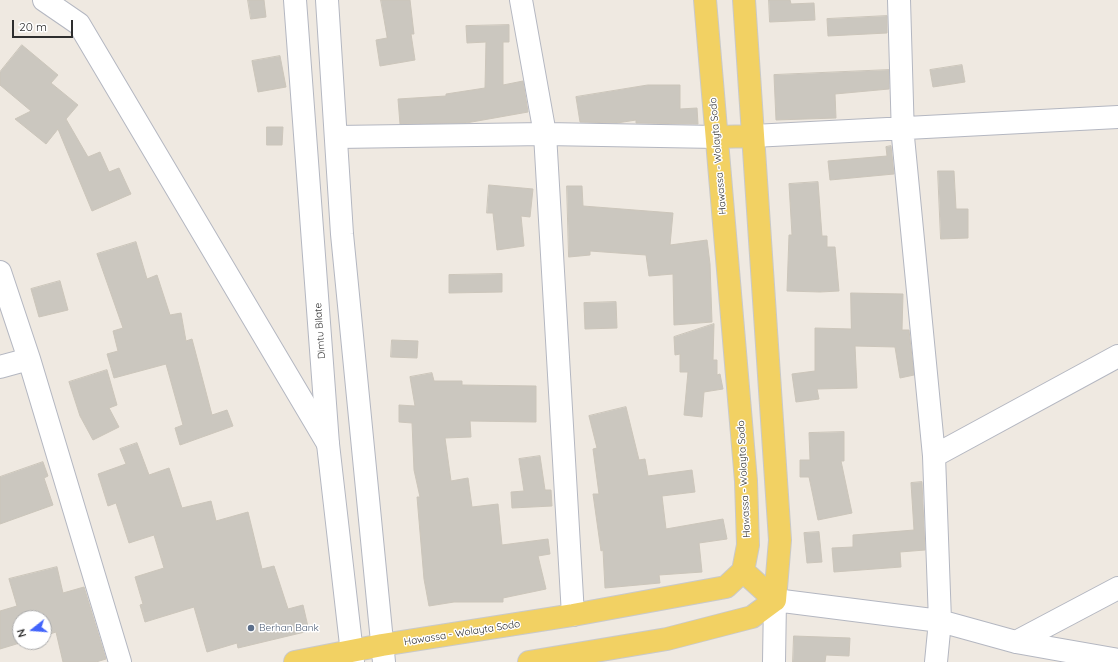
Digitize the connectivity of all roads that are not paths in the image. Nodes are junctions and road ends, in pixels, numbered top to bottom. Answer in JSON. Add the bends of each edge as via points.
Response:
{"nodes":[{"id":1,"x":44,"y":0,"type":"edge"},
{"id":2,"x":295,"y":0,"type":"edge"},
{"id":3,"x":327,"y":0,"type":"edge"},
{"id":4,"x":521,"y":0,"type":"edge"},
{"id":5,"x":705,"y":0,"type":"edge"},
{"id":6,"x":744,"y":0,"type":"edge"},
{"id":7,"x":899,"y":0,"type":"edge"},
{"id":8,"x":1118,"y":117,"type":"edge"},
{"id":9,"x":903,"y":128,"type":"junction"},
{"id":10,"x":545,"y":134,"type":"junction"},
{"id":11,"x":753,"y":136,"type":"junction"},
{"id":12,"x":337,"y":137,"type":"junction"},
{"id":13,"x":717,"y":137,"type":"junction"},
{"id":14,"x":0,"y":272,"type":"edge"},
{"id":15,"x":1118,"y":356,"type":"edge"},
{"id":16,"x":29,"y":359,"type":"junction"},
{"id":17,"x":0,"y":367,"type":"edge"},
{"id":18,"x":328,"y":444,"type":"junction"},
{"id":19,"x":934,"y":456,"type":"junction"},
{"id":20,"x":743,"y":571,"type":"junction"},
{"id":21,"x":1118,"y":588,"type":"edge"},
{"id":22,"x":775,"y":600,"type":"junction"},
{"id":23,"x":573,"y":615,"type":"junction"},
{"id":24,"x":940,"y":621,"type":"junction"},
{"id":25,"x":1016,"y":642,"type":"junction"},
{"id":26,"x":383,"y":653,"type":"edge"},
{"id":27,"x":352,"y":657,"type":"edge"},
{"id":28,"x":1114,"y":660,"type":"edge"},
{"id":29,"x":120,"y":662,"type":"edge"},
{"id":30,"x":295,"y":662,"type":"edge"},
{"id":31,"x":529,"y":662,"type":"edge"},
{"id":32,"x":774,"y":662,"type":"edge"},
{"id":33,"x":936,"y":662,"type":"edge"}],
"edges":[{"from":1,"to":18,"type":"street","via":[[79,24]]},
{"from":2,"to":18,"type":"street","name":"Dimtu Bilate"},
{"from":3,"to":12,"type":"street"},
{"from":4,"to":10,"type":"street"},
{"from":5,"to":13,"type":"main road","name":"Hawassa - Wolayta Sodo"},
{"from":6,"to":11,"type":"main road"},
{"from":7,"to":9,"type":"street"},
{"from":8,"to":9,"type":"street"},
{"from":9,"to":11,"type":"street"},
{"from":9,"to":19,"type":"street"},
{"from":10,"to":12,"type":"street"},
{"from":10,"to":13,"type":"street"},
{"from":10,"to":23,"type":"street"},
{"from":11,"to":13,"type":"main road"},
{"from":11,"to":22,"type":"main road","via":[[780,540]]},
{"from":12,"to":26,"type":"street","via":[[342,234]]},
{"from":13,"to":20,"type":"main road","name":"Hawassa - Wolayta Sodo","via":[[746,481],[748,545]]},
{"from":14,"to":16,"type":"street"},
{"from":15,"to":19,"type":"street"},
{"from":16,"to":17,"type":"street"},
{"from":16,"to":29,"type":"street"},
{"from":18,"to":27,"type":"street","name":"Dimtu Bilate"},
{"from":19,"to":24,"type":"street"},
{"from":20,"to":22,"type":"main road"},
{"from":20,"to":23,"type":"main road","name":"Hawassa - Wolayta Sodo","via":[[726,587]]},
{"from":21,"to":25,"type":"street"},
{"from":22,"to":24,"type":"street"},
{"from":22,"to":31,"type":"main road","via":[[752,617],[667,639]]},
{"from":22,"to":32,"type":"street"},
{"from":23,"to":26,"type":"main road","name":"Hawassa - Wolayta Sodo"},
{"from":24,"to":25,"type":"street"},
{"from":24,"to":33,"type":"street"},
{"from":25,"to":28,"type":"street"},
{"from":26,"to":27,"type":"main road","name":"Hawassa - Wolayta Sodo"},
{"from":27,"to":30,"type":"main road","name":"Hawassa - Wolayta Sodo"}]}
